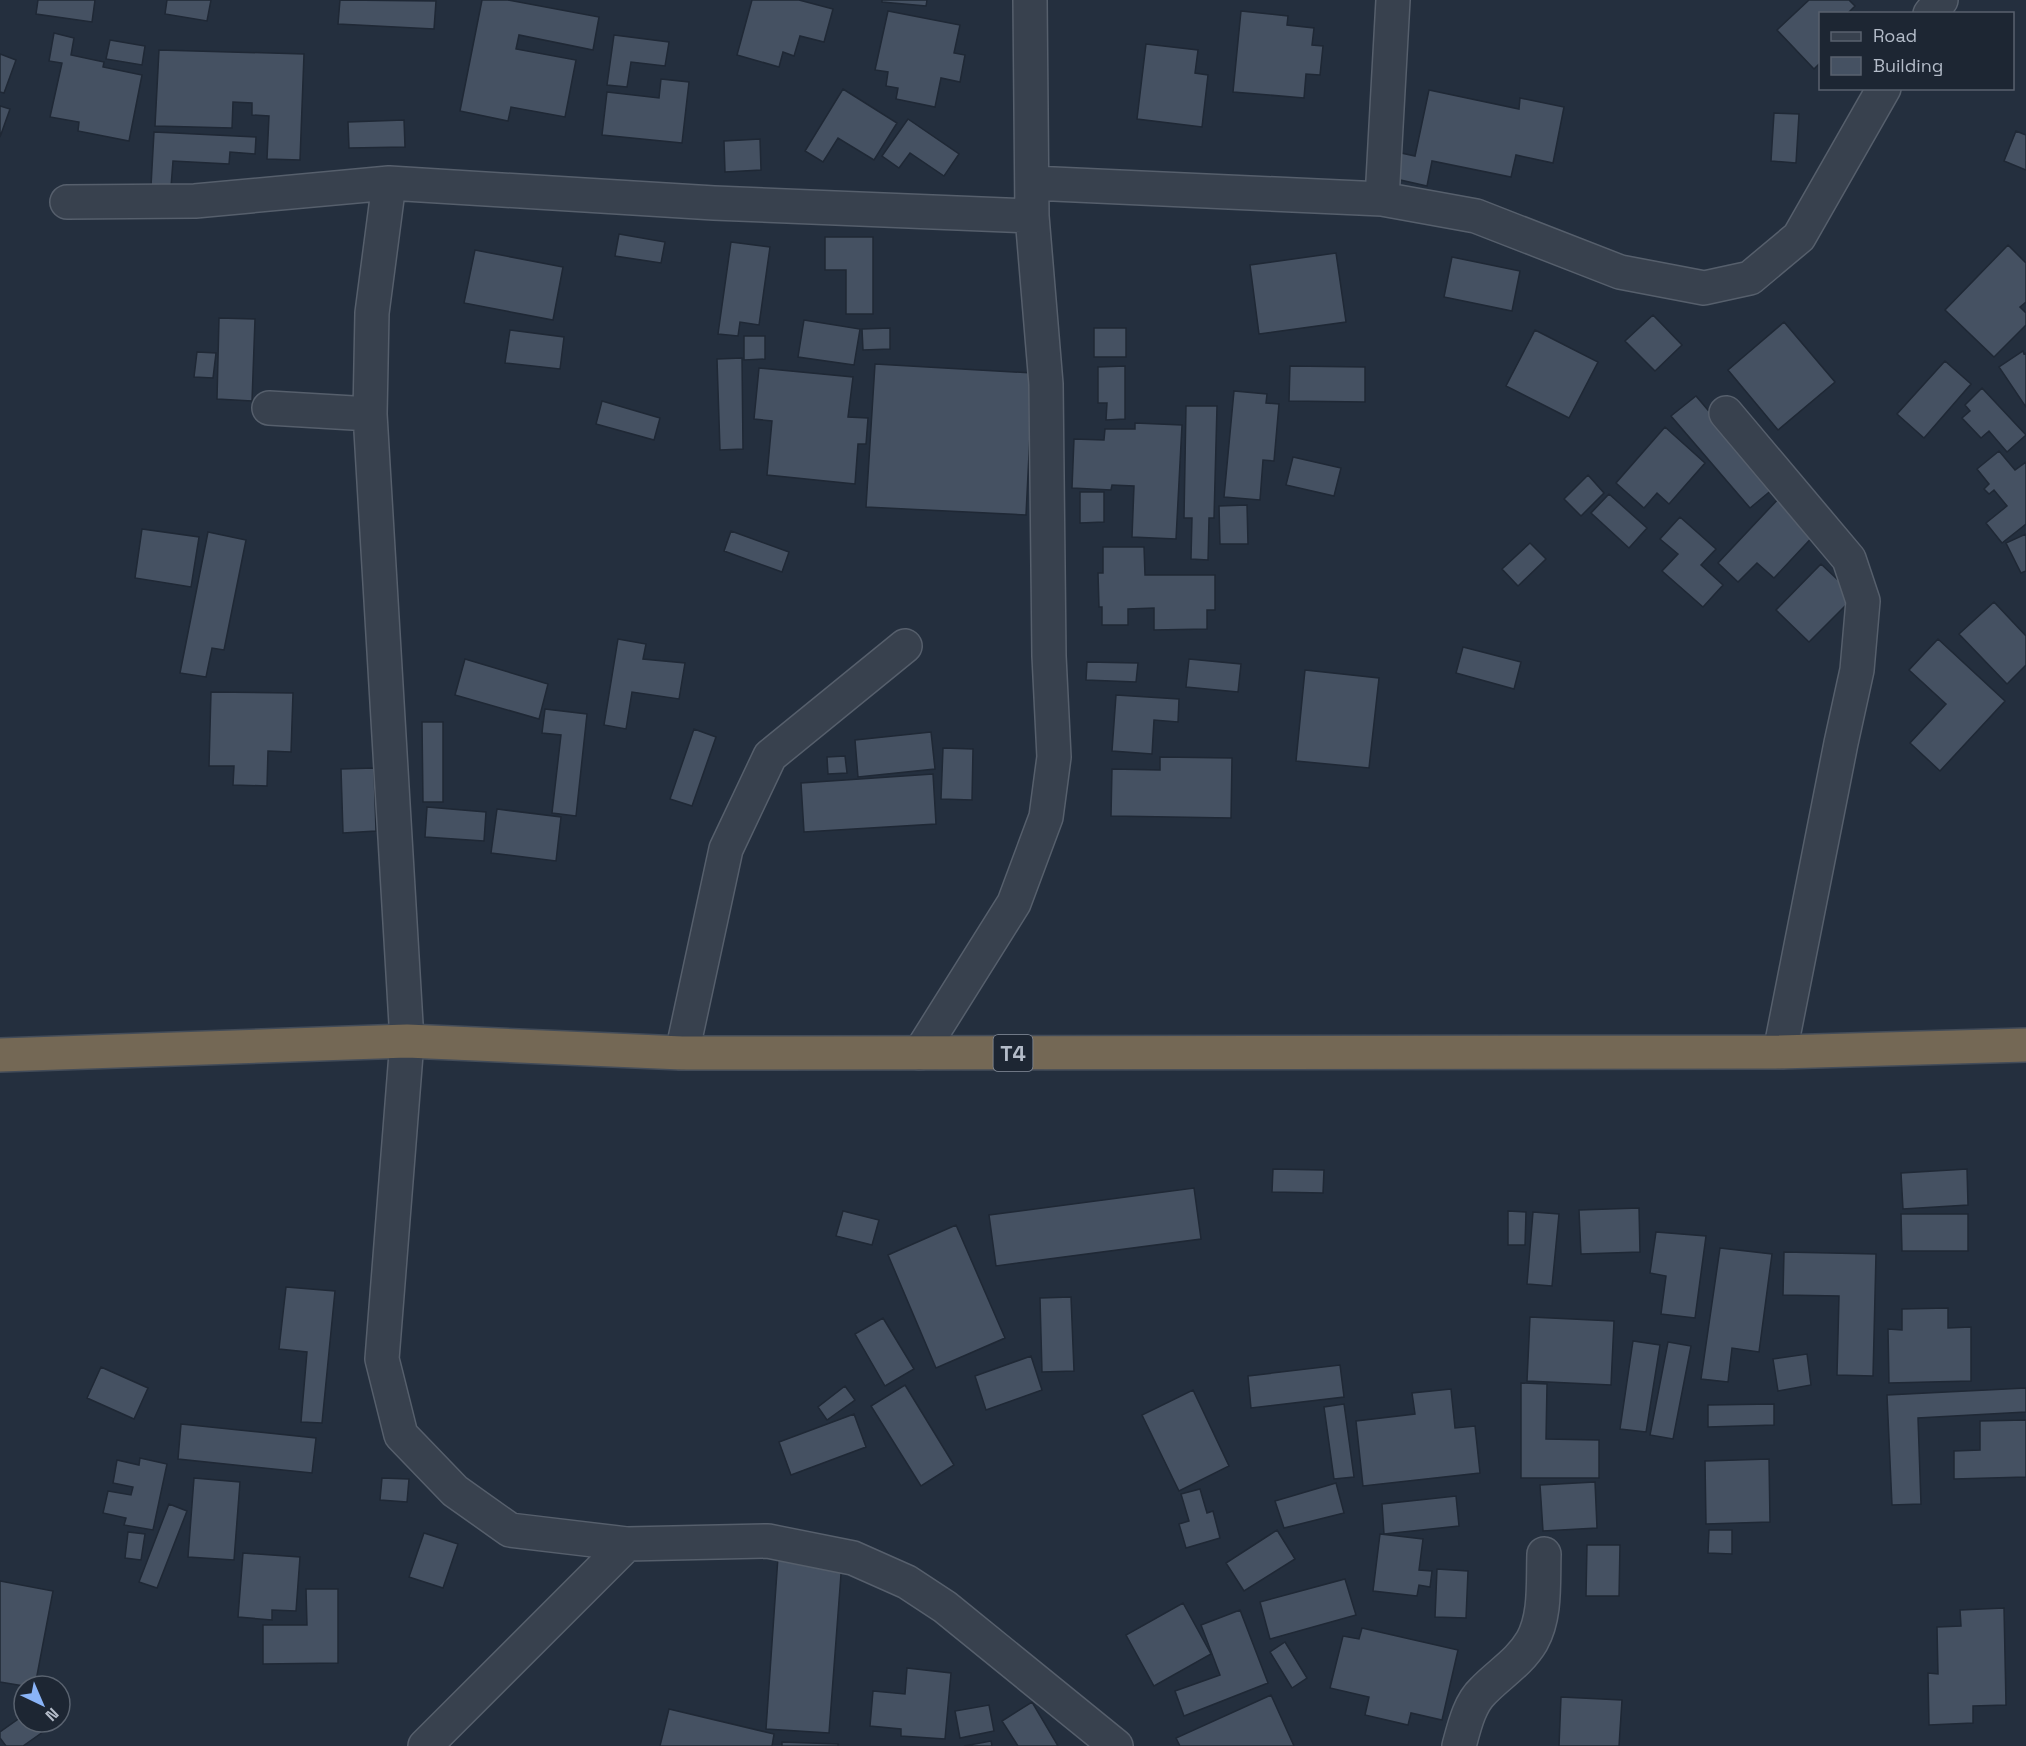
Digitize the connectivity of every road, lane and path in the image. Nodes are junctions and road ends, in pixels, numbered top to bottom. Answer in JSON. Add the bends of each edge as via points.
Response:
{"nodes":[{"id":1,"x":1030,"y":0,"type":"edge"},
{"id":2,"x":1393,"y":0,"type":"edge"},
{"id":3,"x":1941,"y":0,"type":"edge"},
{"id":4,"x":1932,"y":12,"type":"edge"},
{"id":5,"x":1883,"y":90,"type":"edge"},
{"id":6,"x":389,"y":183,"type":"junction"},
{"id":7,"x":1032,"y":183,"type":"junction"},
{"id":8,"x":1382,"y":199,"type":"junction"},
{"id":9,"x":67,"y":202,"type":"dead end"},
{"id":10,"x":1032,"y":216,"type":"junction"},
{"id":11,"x":269,"y":408,"type":"dead end"},
{"id":12,"x":1726,"y":412,"type":"dead end"},
{"id":13,"x":369,"y":414,"type":"junction"},
{"id":14,"x":905,"y":646,"type":"dead end"},
{"id":15,"x":407,"y":1041,"type":"junction"},
{"id":16,"x":2026,"y":1045,"type":"edge"},
{"id":17,"x":1780,"y":1052,"type":"junction"},
{"id":18,"x":682,"y":1053,"type":"junction"},
{"id":19,"x":920,"y":1053,"type":"junction"},
{"id":20,"x":0,"y":1055,"type":"edge"},
{"id":21,"x":627,"y":1544,"type":"junction"},
{"id":22,"x":1544,"y":1554,"type":"dead end"},
{"id":23,"x":424,"y":1746,"type":"edge"},
{"id":24,"x":1116,"y":1746,"type":"edge"},
{"id":25,"x":1459,"y":1746,"type":"edge"}],
"edges":[{"from":1,"to":7,"type":"street"},
{"from":2,"to":8,"type":"street"},
{"from":3,"to":4,"type":"street"},
{"from":5,"to":8,"type":"street","via":[[1799,237],[1750,278],[1704,288],[1620,272],[1476,216]]},
{"from":6,"to":9,"type":"street","via":[[195,201]]},
{"from":6,"to":10,"type":"street","via":[[714,203]]},
{"from":6,"to":13,"type":"street","via":[[372,313]]},
{"from":7,"to":8,"type":"street"},
{"from":7,"to":10,"type":"street"},
{"from":10,"to":19,"type":"street","via":[[1046,384],[1054,757],[1046,817],[1014,903]]},
{"from":11,"to":13,"type":"street"},
{"from":12,"to":17,"type":"street","via":[[1849,559],[1863,601],[1857,670]]},
{"from":13,"to":15,"type":"street"},
{"from":14,"to":18,"type":"street","via":[[770,756],[726,849]]},
{"from":15,"to":18,"type":"highway","number":"T4"},
{"from":15,"to":20,"type":"highway","number":"T4"},
{"from":15,"to":21,"type":"street","via":[[382,1359],[401,1435],[455,1491],[510,1530]]},
{"from":16,"to":17,"type":"highway","number":"T4"},
{"from":17,"to":19,"type":"highway","number":"T4"},
{"from":18,"to":19,"type":"highway","number":"T4"},
{"from":21,"to":23,"type":"street"},
{"from":21,"to":24,"type":"street","via":[[768,1541],[853,1558],[907,1582],[945,1607]]},
{"from":22,"to":25,"type":"street","via":[[1542,1612],[1532,1641],[1513,1666],[1481,1692]]}]}
